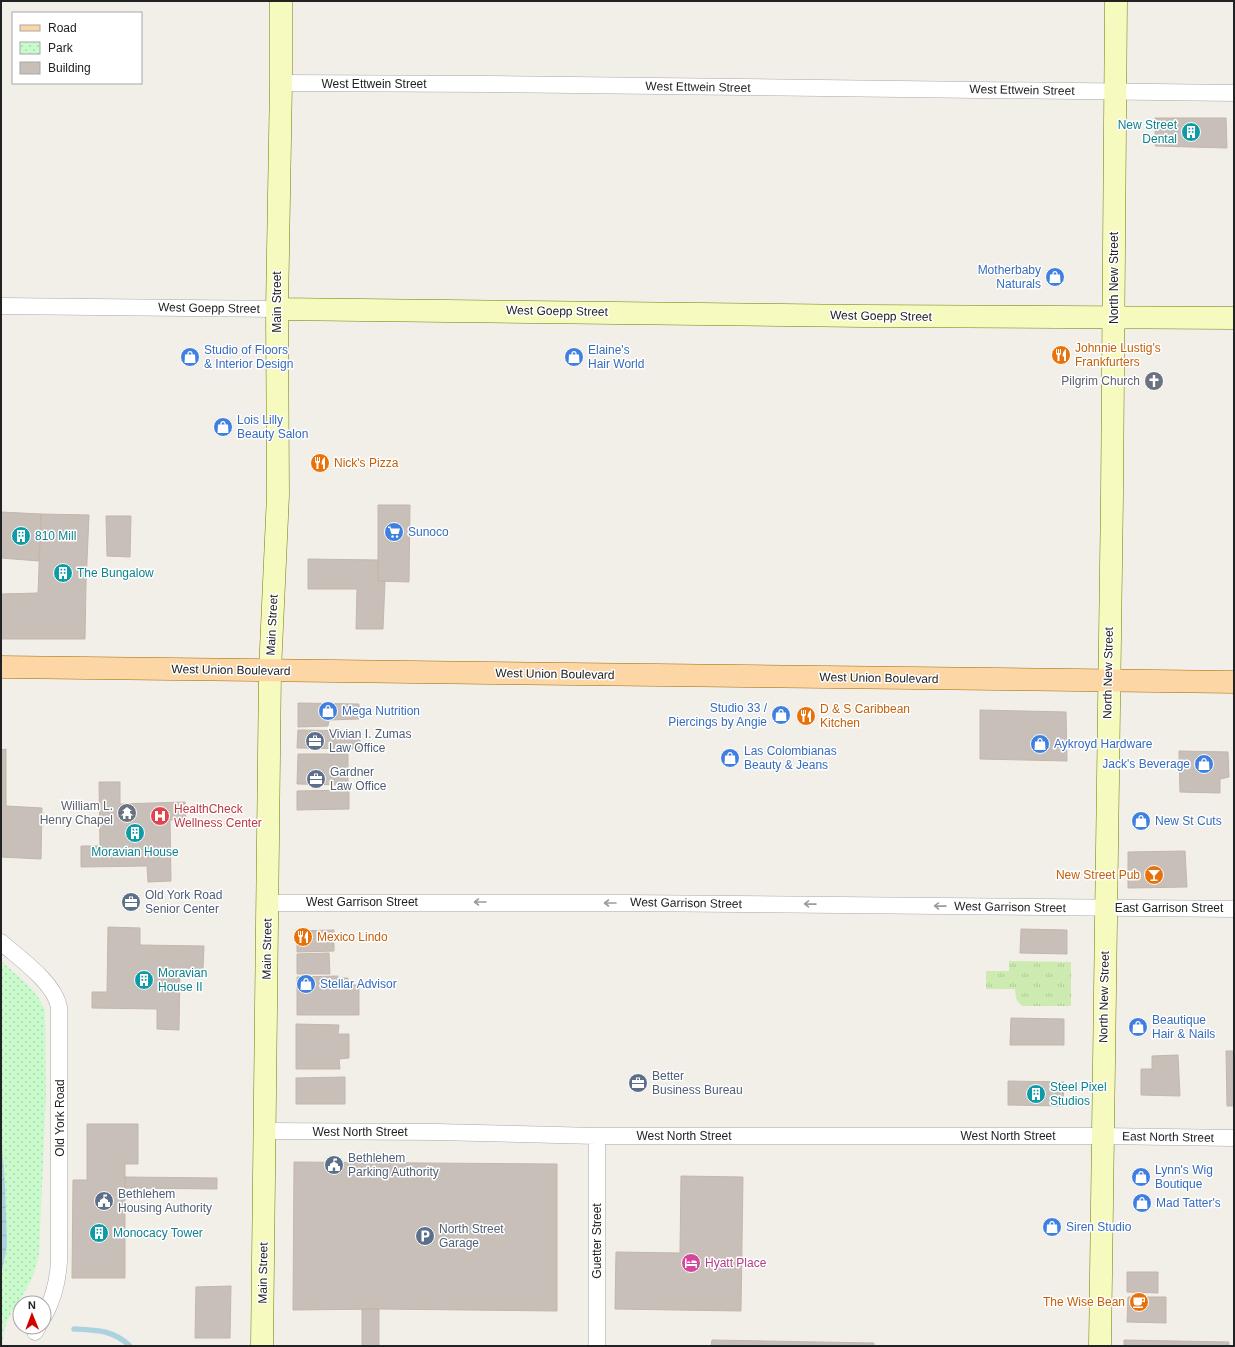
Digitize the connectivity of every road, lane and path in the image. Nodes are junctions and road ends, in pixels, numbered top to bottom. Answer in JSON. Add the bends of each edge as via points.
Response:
{"nodes":[{"id":1,"x":281,"y":1,"type":"edge"},
{"id":2,"x":1116,"y":1,"type":"edge"},
{"id":3,"x":281,"y":84,"type":"junction"},
{"id":4,"x":1114,"y":91,"type":"junction"},
{"id":5,"x":1234,"y":92,"type":"edge"},
{"id":6,"x":1,"y":306,"type":"edge"},
{"id":7,"x":277,"y":308,"type":"junction"},
{"id":8,"x":1114,"y":318,"type":"junction"},
{"id":9,"x":1234,"y":318,"type":"edge"},
{"id":10,"x":1,"y":667,"type":"edge"},
{"id":11,"x":270,"y":671,"type":"junction"},
{"id":12,"x":1108,"y":681,"type":"junction"},
{"id":13,"x":1234,"y":682,"type":"edge"},
{"id":14,"x":268,"y":902,"type":"junction"},
{"id":15,"x":1105,"y":908,"type":"junction"},
{"id":16,"x":1234,"y":909,"type":"edge"},
{"id":17,"x":1,"y":942,"type":"edge"},
{"id":18,"x":266,"y":1131,"type":"junction"},
{"id":19,"x":597,"y":1136,"type":"junction"},
{"id":20,"x":1102,"y":1136,"type":"junction"},
{"id":21,"x":1234,"y":1138,"type":"edge"},
{"id":22,"x":52,"y":1298,"type":"edge"},
{"id":23,"x":262,"y":1346,"type":"edge"},
{"id":24,"x":597,"y":1346,"type":"edge"},
{"id":25,"x":1100,"y":1346,"type":"edge"}],
"edges":[{"from":1,"to":3,"type":"street","name":"Main Street"},
{"from":2,"to":4,"type":"street","name":"North New Street"},
{"from":3,"to":4,"type":"street","name":"West Ettwein Street"},
{"from":3,"to":7,"type":"street","name":"Main Street"},
{"from":4,"to":5,"type":"street","name":"West Ettwein Street"},
{"from":4,"to":8,"type":"street","name":"North New Street"},
{"from":6,"to":7,"type":"street","name":"West Goepp Street"},
{"from":7,"to":8,"type":"street","name":"West Goepp Street"},
{"from":7,"to":11,"type":"street","name":"Main Street","via":[[278,495]]},
{"from":8,"to":9,"type":"street","name":"West Goepp Street"},
{"from":8,"to":12,"type":"street","name":"North New Street"},
{"from":10,"to":11,"type":"main road","name":"West Union Boulevard"},
{"from":11,"to":12,"type":"main road","name":"West Union Boulevard"},
{"from":11,"to":14,"type":"street","name":"Main Street"},
{"from":12,"to":13,"type":"main road","name":"West Union Boulevard"},
{"from":12,"to":15,"type":"street","name":"North New Street"},
{"from":15,"to":14,"type":"street","name":"West Garrison Street","one_way":true},
{"from":14,"to":18,"type":"street","name":"Main Street"},
{"from":15,"to":16,"type":"street","name":"East Garrison Street"},
{"from":15,"to":20,"type":"street","name":"North New Street"},
{"from":17,"to":22,"type":"street","name":"Old York Road","via":[[50,988],[58,1000],[59,1261],[57,1283]]},
{"from":18,"to":19,"type":"street","name":"West North Street"},
{"from":18,"to":23,"type":"street","name":"Main Street"},
{"from":19,"to":20,"type":"street","name":"West North Street"},
{"from":19,"to":24,"type":"street","name":"Guetter Street"},
{"from":20,"to":21,"type":"street","name":"East North Street"},
{"from":20,"to":25,"type":"street","name":"North New Street"}]}
